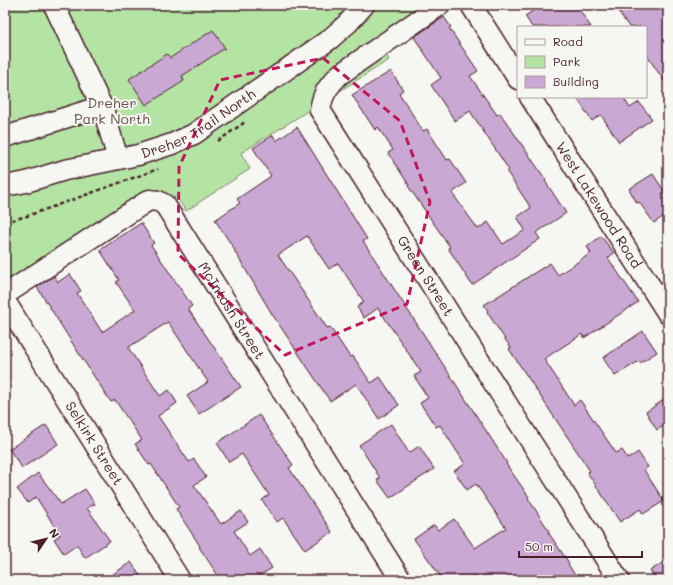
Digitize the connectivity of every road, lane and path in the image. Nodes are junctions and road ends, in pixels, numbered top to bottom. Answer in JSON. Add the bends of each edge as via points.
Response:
{"nodes":[{"id":1,"x":54,"y":5,"type":"edge"},
{"id":2,"x":364,"y":5,"type":"edge"},
{"id":3,"x":440,"y":5,"type":"edge"},
{"id":4,"x":471,"y":5,"type":"edge"},
{"id":5,"x":517,"y":77,"type":"edge"},
{"id":6,"x":531,"y":98,"type":"edge"},
{"id":7,"x":102,"y":106,"type":"junction"},
{"id":8,"x":5,"y":137,"type":"edge"},
{"id":9,"x":118,"y":159,"type":"junction"},
{"id":10,"x":5,"y":186,"type":"edge"},
{"id":11,"x":6,"y":303,"type":"edge"},
{"id":12,"x":668,"y":314,"type":"edge"},
{"id":13,"x":180,"y":580,"type":"edge"},
{"id":14,"x":400,"y":580,"type":"edge"},
{"id":15,"x":619,"y":580,"type":"edge"}],
"edges":[{"from":1,"to":7,"type":"street"},
{"from":2,"to":9,"type":"street","name":"Dreher Trail North","via":[[330,39],[194,134],[172,144]]},
{"from":3,"to":15,"type":"street","name":"Green Street","via":[[339,75],[323,95],[320,110]]},
{"from":4,"to":5,"type":"street"},
{"from":6,"to":12,"type":"street","name":"West Lakewood Road"},
{"from":7,"to":8,"type":"street"},
{"from":7,"to":9,"type":"street"},
{"from":9,"to":10,"type":"street","name":"Dreher Trail North"},
{"from":11,"to":13,"type":"street","name":"Selkirk Street"},
{"from":11,"to":14,"type":"street","name":"McIntosh Street","via":[[5,296],[10,292],[149,200],[165,205]]}]}
